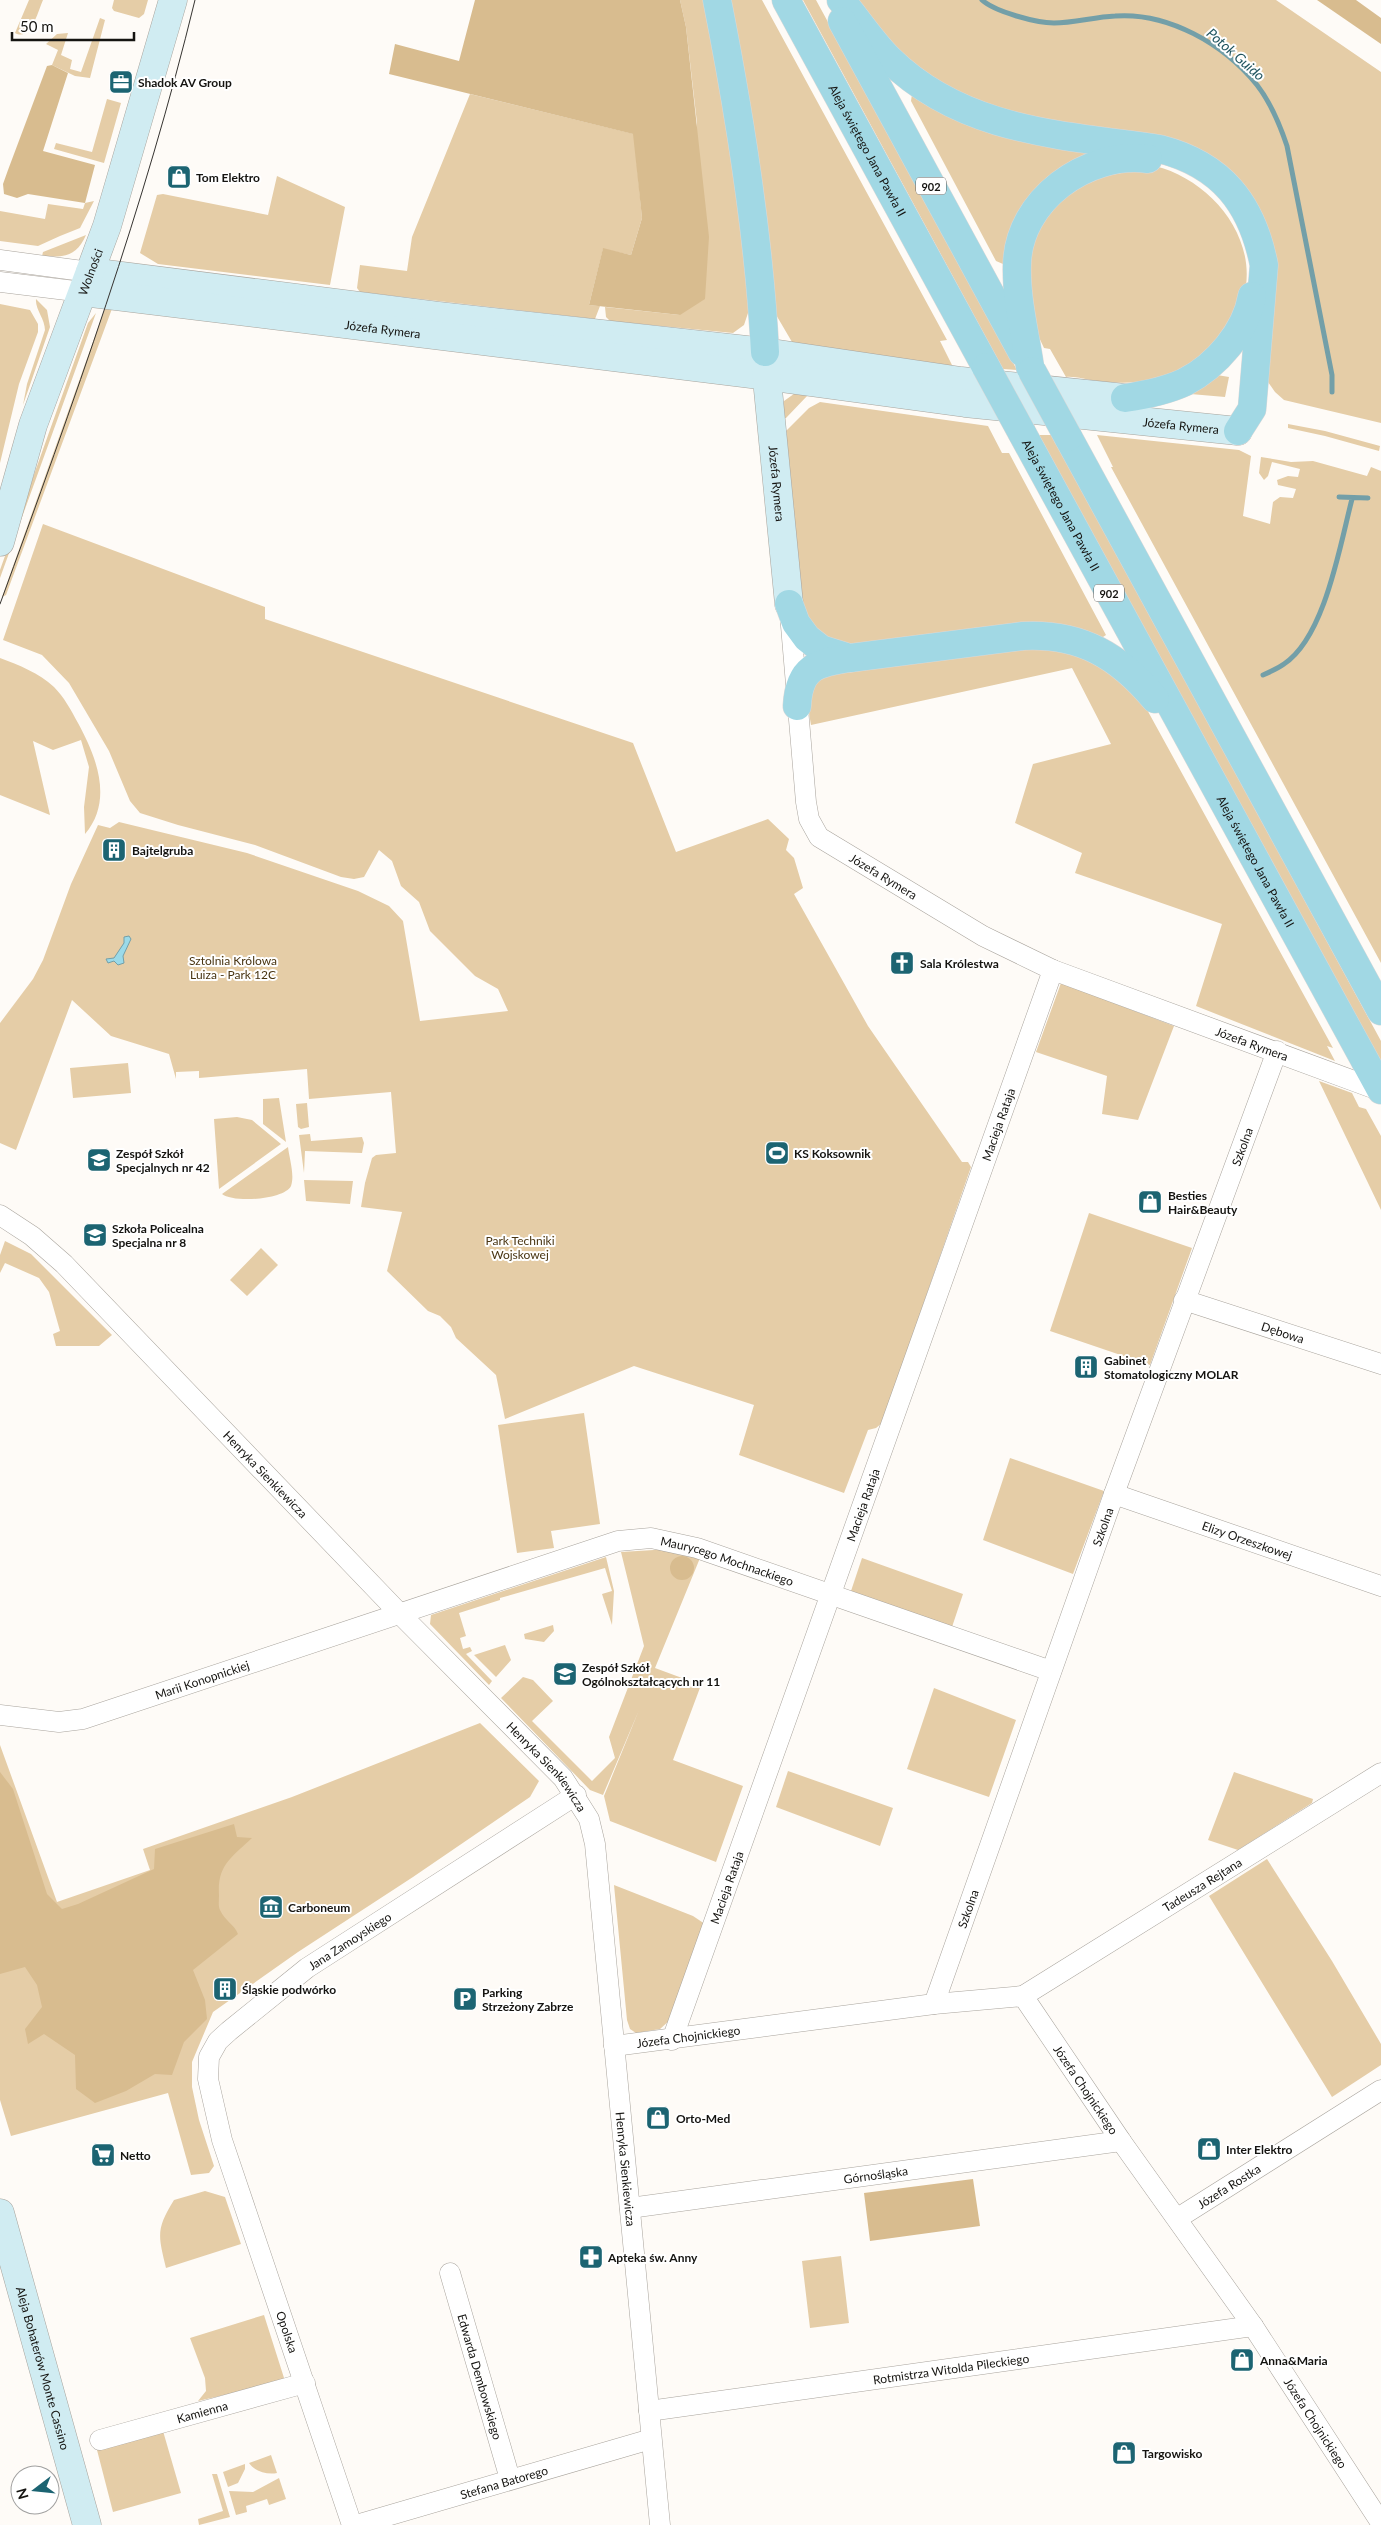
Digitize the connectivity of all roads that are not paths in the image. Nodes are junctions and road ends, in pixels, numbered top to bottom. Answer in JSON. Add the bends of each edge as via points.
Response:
{"nodes":[{"id":1,"x":173,"y":0,"type":"edge"},
{"id":2,"x":717,"y":0,"type":"edge"},
{"id":3,"x":786,"y":0,"type":"edge"},
{"id":4,"x":830,"y":0,"type":"edge"},
{"id":5,"x":841,"y":0,"type":"edge"},
{"id":6,"x":0,"y":260,"type":"edge"},
{"id":7,"x":0,"y":282,"type":"edge"},
{"id":8,"x":87,"y":282,"type":"junction"},
{"id":9,"x":766,"y":364,"type":"junction"},
{"id":10,"x":1031,"y":369,"type":"junction"},
{"id":11,"x":1125,"y":398,"type":"joint"},
{"id":12,"x":1238,"y":431,"type":"joint"},
{"id":13,"x":0,"y":542,"type":"edge"},
{"id":14,"x":789,"y":604,"type":"junction"},
{"id":15,"x":850,"y":658,"type":"junction"},
{"id":16,"x":797,"y":706,"type":"junction"},
{"id":17,"x":1195,"y":752,"type":"junction"},
{"id":18,"x":1053,"y":970,"type":"junction"},
{"id":19,"x":1381,"y":1011,"type":"edge"},
{"id":20,"x":1277,"y":1051,"type":"junction"},
{"id":21,"x":1381,"y":1091,"type":"edge"},
{"id":22,"x":0,"y":1215,"type":"edge"},
{"id":23,"x":1184,"y":1300,"type":"junction"},
{"id":24,"x":1381,"y":1364,"type":"edge"},
{"id":25,"x":1114,"y":1494,"type":"junction"},
{"id":26,"x":1381,"y":1586,"type":"edge"},
{"id":27,"x":830,"y":1595,"type":"junction"},
{"id":28,"x":401,"y":1615,"type":"junction"},
{"id":29,"x":1051,"y":1671,"type":"junction"},
{"id":30,"x":0,"y":1715,"type":"edge"},
{"id":31,"x":1381,"y":1773,"type":"edge"},
{"id":32,"x":576,"y":1795,"type":"junction"},
{"id":33,"x":1023,"y":1996,"type":"junction"},
{"id":34,"x":934,"y":2004,"type":"junction"},
{"id":35,"x":672,"y":2040,"type":"junction"},
{"id":36,"x":614,"y":2046,"type":"junction"},
{"id":37,"x":1381,"y":2090,"type":"edge"},
{"id":38,"x":222,"y":2140,"type":"joint"},
{"id":39,"x":1121,"y":2141,"type":"junction"},
{"id":40,"x":630,"y":2208,"type":"junction"},
{"id":41,"x":0,"y":2212,"type":"edge"},
{"id":42,"x":1178,"y":2218,"type":"junction"},
{"id":43,"x":450,"y":2273,"type":"dead end"},
{"id":44,"x":1253,"y":2326,"type":"junction"},
{"id":45,"x":305,"y":2383,"type":"junction"},
{"id":46,"x":648,"y":2412,"type":"junction"},
{"id":47,"x":651,"y":2439,"type":"junction"},
{"id":48,"x":100,"y":2440,"type":"dead end"},
{"id":49,"x":510,"y":2479,"type":"junction"},
{"id":50,"x":1381,"y":2523,"type":"edge"},
{"id":51,"x":87,"y":2525,"type":"edge"},
{"id":52,"x":354,"y":2525,"type":"edge"},
{"id":53,"x":660,"y":2525,"type":"edge"}],
"edges":[{"from":1,"to":8,"type":"street","name":"Wolności","via":[[107,226]]},
{"from":2,"to":9,"type":"main road","via":[[744,152]]},
{"from":3,"to":17,"type":"main road","name":"Aleja świętego Jana Pawła II","number":"902","bridge":true},
{"from":4,"to":10,"type":"main road","number":"902"},
{"from":5,"to":12,"type":"main road","via":[[888,58],[960,109],[1009,126],[1181,154],[1223,181],[1238,198],[1251,221],[1264,265],[1252,409]]},
{"from":6,"to":8,"type":"street","name":"Józefa Rymera"},
{"from":7,"to":8,"type":"street","name":"Józefa Rymera"},
{"from":8,"to":9,"type":"street","name":"Józefa Rymera","via":[[438,316]]},
{"from":8,"to":13,"type":"street","name":"Wolności","via":[[33,425]]},
{"from":9,"to":11,"type":"street","name":"Józefa Rymera","via":[[900,373]]},
{"from":9,"to":12,"type":"street","name":"Józefa Rymera","via":[[965,403]]},
{"from":9,"to":14,"type":"street","name":"Józefa Rymera"},
{"from":10,"to":11,"type":"main road","via":[[1018,295],[1017,263],[1030,218],[1060,184],[1099,164],[1141,158],[1179,166],[1215,189],[1242,226],[1253,266],[1250,309],[1237,333],[1205,369],[1185,382]]},
{"from":10,"to":19,"type":"main road","number":"902","bridge":true},
{"from":14,"to":15,"type":"main road","via":[[796,623],[807,638],[821,649]]},
{"from":14,"to":16,"type":"street","name":"Józefa Rymera"},
{"from":15,"to":16,"type":"main road","via":[[828,661],[807,672],[801,681]]},
{"from":15,"to":17,"type":"main road","via":[[1024,636],[1046,635],[1074,640],[1093,647],[1128,670]]},
{"from":16,"to":18,"type":"street","name":"Józefa Rymera","via":[[809,819],[819,837],[982,936]]},
{"from":17,"to":21,"type":"main road","name":"Aleja świętego Jana Pawła II","number":"902"},
{"from":18,"to":20,"type":"street","name":"Józefa Rymera"},
{"from":18,"to":27,"type":"street","name":"Macieja Rataja"},
{"from":20,"to":21,"type":"street","name":"Józefa Rymera"},
{"from":20,"to":23,"type":"street","name":"Szkolna"},
{"from":22,"to":28,"type":"street","name":"Henryka Sienkiewicza","via":[[32,1236],[64,1264]]},
{"from":23,"to":24,"type":"street","name":"Dębowa"},
{"from":23,"to":25,"type":"street","name":"Szkolna"},
{"from":25,"to":26,"type":"street","name":"Elizy Orzeszkowej"},
{"from":25,"to":29,"type":"street","name":"Szkolna"},
{"from":27,"to":28,"type":"street","name":"Maurycego Mochnackiego","via":[[697,1548],[651,1538],[618,1541]]},
{"from":27,"to":29,"type":"street","name":"Maurycego Mochnackiego"},
{"from":27,"to":35,"type":"street","name":"Macieja Rataja"},
{"from":28,"to":30,"type":"street","name":"Marii Konopnickiej","via":[[83,1719],[59,1722]]},
{"from":28,"to":32,"type":"street","name":"Henryka Sienkiewicza","via":[[504,1716]]},
{"from":29,"to":34,"type":"street","name":"Szkolna"},
{"from":31,"to":33,"type":"street","name":"Tadeusza Rejtana"},
{"from":32,"to":36,"type":"street","name":"Henryka Sienkiewicza","via":[[589,1819],[594,1844]]},
{"from":32,"to":38,"type":"street","name":"Jana Zamoyskiego","via":[[307,1968],[218,2041],[208,2057],[208,2079]]},
{"from":33,"to":34,"type":"street","name":"Józefa Chojnickiego"},
{"from":33,"to":39,"type":"street","name":"Józefa Chojnickiego"},
{"from":34,"to":35,"type":"street","name":"Józefa Chojnickiego"},
{"from":35,"to":36,"type":"street","name":"Józefa Chojnickiego"},
{"from":36,"to":40,"type":"street","name":"Henryka Sienkiewicza"},
{"from":37,"to":42,"type":"street","name":"Józefa Rostka"},
{"from":38,"to":45,"type":"street","name":"Opolska"},
{"from":39,"to":40,"type":"street","name":"Górnośląska"},
{"from":39,"to":42,"type":"street","name":"Józefa Chojnickiego"},
{"from":40,"to":46,"type":"street","name":"Henryka Sienkiewicza"},
{"from":41,"to":51,"type":"street","name":"Aleja Bohaterów Monte Cassino"},
{"from":42,"to":44,"type":"street","name":"Józefa Chojnickiego"},
{"from":43,"to":49,"type":"street","name":"Edwarda Dembowskiego"},
{"from":44,"to":46,"type":"street","name":"Rotmistrza Witolda Pileckiego"},
{"from":44,"to":50,"type":"street","name":"Józefa Chojnickiego"},
{"from":45,"to":48,"type":"street","name":"Kamienna"},
{"from":45,"to":52,"type":"street","name":"Opolska"},
{"from":46,"to":47,"type":"street","name":"Henryka Sienkiewicza"},
{"from":47,"to":49,"type":"street","name":"Stefana Batorego"},
{"from":47,"to":53,"type":"street","name":"Henryka Sienkiewicza"},
{"from":49,"to":52,"type":"street","name":"Stefana Batorego"}]}
